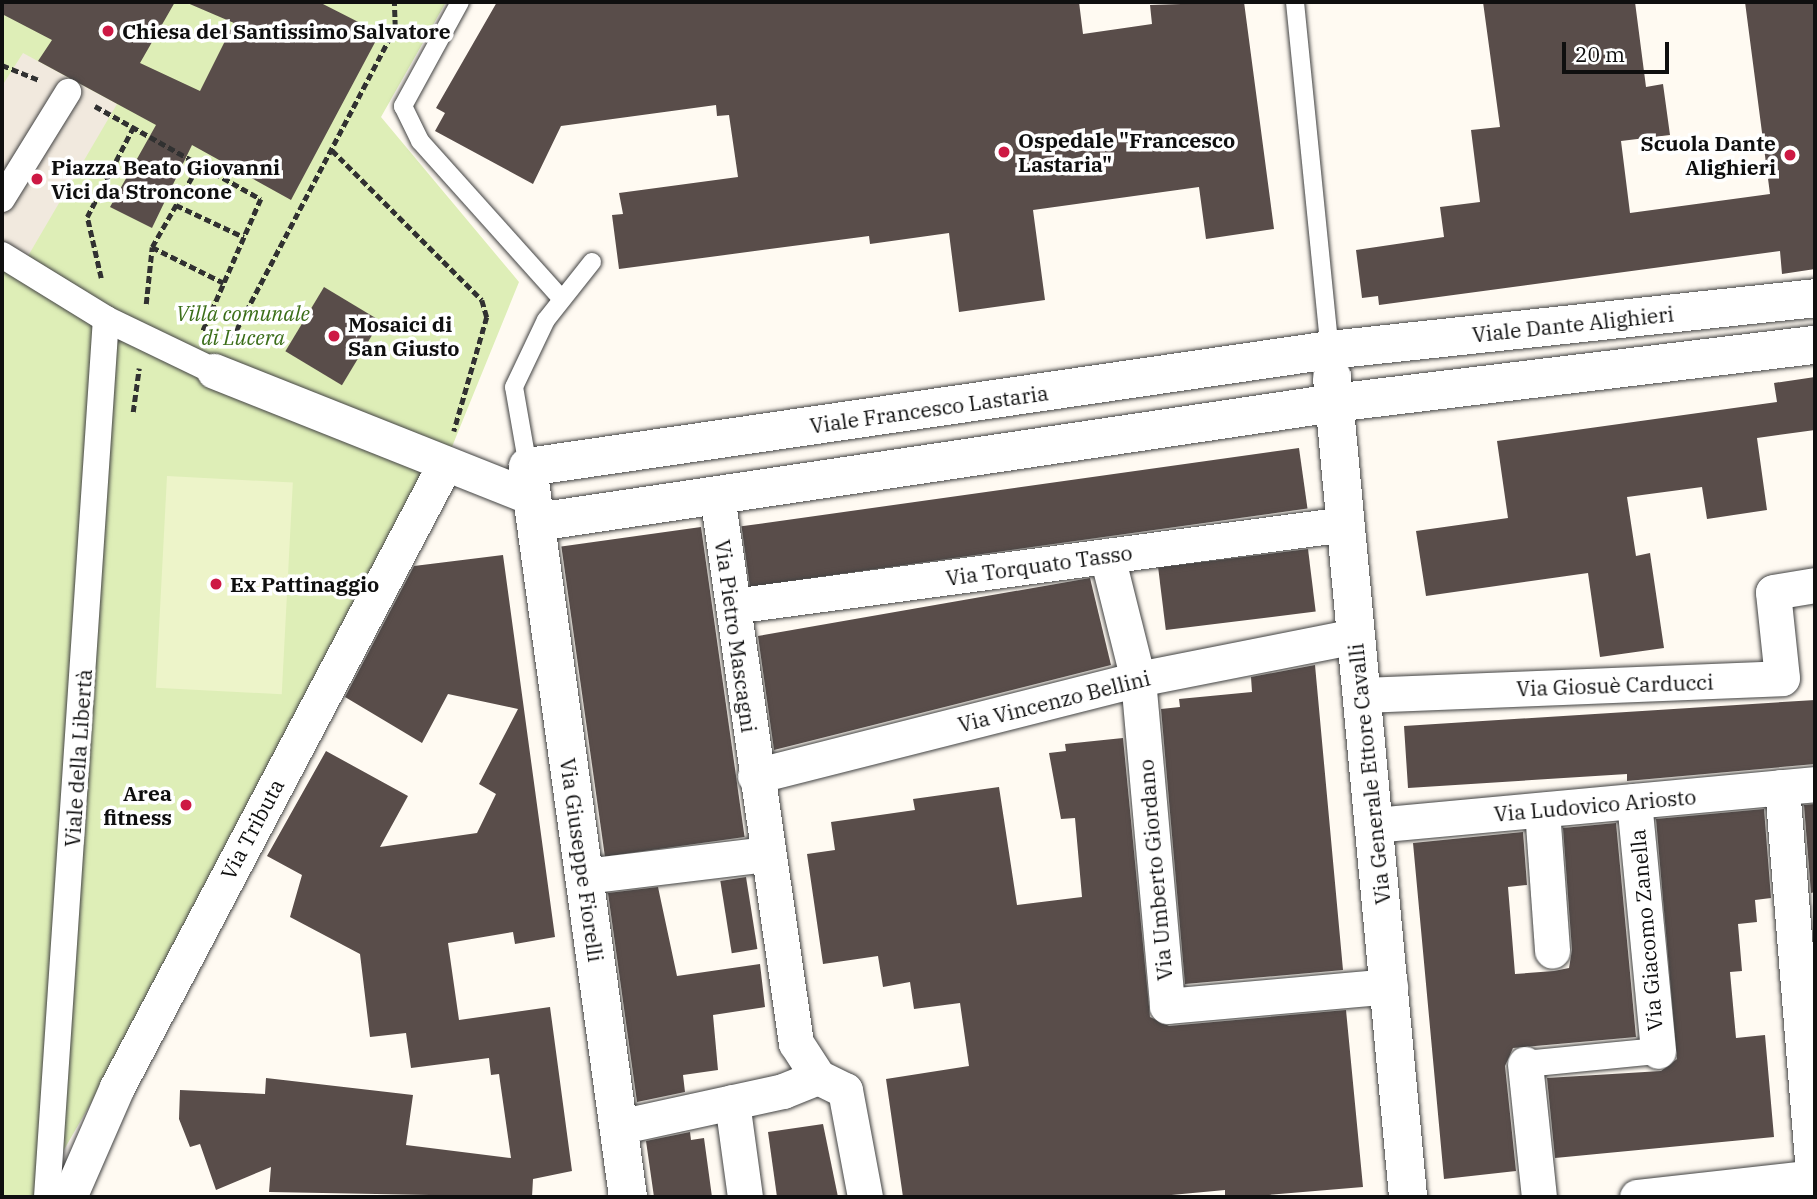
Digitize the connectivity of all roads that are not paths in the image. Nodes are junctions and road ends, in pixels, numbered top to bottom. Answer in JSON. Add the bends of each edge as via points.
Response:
{"nodes":[{"id":1,"x":460,"y":2,"type":"edge"},
{"id":2,"x":1295,"y":2,"type":"edge"},
{"id":3,"x":68,"y":92,"type":"road end"},
{"id":4,"x":2,"y":200,"type":"edge"},
{"id":5,"x":2,"y":255,"type":"edge"},
{"id":6,"x":592,"y":262,"type":"dead end"},
{"id":7,"x":1815,"y":298,"type":"edge"},
{"id":8,"x":562,"y":299,"type":"junction"},
{"id":9,"x":106,"y":319,"type":"junction"},
{"id":10,"x":1815,"y":345,"type":"edge"},
{"id":11,"x":1330,"y":350,"type":"junction"},
{"id":12,"x":202,"y":366,"type":"joint"},
{"id":13,"x":1334,"y":403,"type":"junction"},
{"id":14,"x":445,"y":464,"type":"junction"},
{"id":15,"x":717,"y":495,"type":"junction"},
{"id":16,"x":533,"y":496,"type":"junction"},
{"id":17,"x":1345,"y":524,"type":"junction"},
{"id":18,"x":1107,"y":556,"type":"junction"},
{"id":19,"x":1815,"y":585,"type":"edge"},
{"id":20,"x":733,"y":606,"type":"junction"},
{"id":21,"x":1356,"y":636,"type":"junction"},
{"id":22,"x":1138,"y":679,"type":"junction"},
{"id":23,"x":1361,"y":695,"type":"junction"},
{"id":24,"x":755,"y":776,"type":"junction"},
{"id":25,"x":1799,"y":786,"type":"edge"},
{"id":26,"x":1634,"y":801,"type":"junction"},
{"id":27,"x":1542,"y":810,"type":"junction"},
{"id":28,"x":1374,"y":825,"type":"junction"},
{"id":29,"x":767,"y":853,"type":"junction"},
{"id":30,"x":585,"y":876,"type":"junction"},
{"id":31,"x":1552,"y":951,"type":"dead end"},
{"id":32,"x":1390,"y":986,"type":"junction"},
{"id":33,"x":1658,"y":1051,"type":"joint"},
{"id":34,"x":1525,"y":1064,"type":"joint"},
{"id":35,"x":818,"y":1076,"type":"junction"},
{"id":36,"x":732,"y":1102,"type":"junction"},
{"id":37,"x":618,"y":1127,"type":"junction"},
{"id":38,"x":1815,"y":1184,"type":"edge"},
{"id":39,"x":47,"y":1197,"type":"edge"},
{"id":40,"x":69,"y":1197,"type":"edge"},
{"id":41,"x":628,"y":1197,"type":"edge"},
{"id":42,"x":745,"y":1197,"type":"edge"},
{"id":43,"x":865,"y":1197,"type":"edge"},
{"id":44,"x":1408,"y":1197,"type":"edge"},
{"id":45,"x":1538,"y":1197,"type":"edge"},
{"id":46,"x":1637,"y":1197,"type":"edge"}],
"edges":[{"from":1,"to":8,"type":"lane","via":[[403,106],[420,141]]},
{"from":2,"to":11,"type":"lane"},
{"from":3,"to":4,"type":"street"},
{"from":5,"to":9,"type":"street"},
{"from":6,"to":8,"type":"lane"},
{"from":7,"to":11,"type":"street","name":"Viale Dante Alighieri"},
{"from":8,"to":16,"type":"lane","via":[[514,387]]},
{"from":9,"to":12,"type":"street"},
{"from":9,"to":39,"type":"street","name":"Viale della Libertà"},
{"from":10,"to":13,"type":"street"},
{"from":11,"to":13,"type":"street","name":"Via Generale Ettore Cavalli"},
{"from":11,"to":16,"type":"street","name":"Viale Francesco Lastaria"},
{"from":12,"to":14,"type":"street"},
{"from":13,"to":15,"type":"street"},
{"from":13,"to":17,"type":"street","name":"Via Generale Ettore Cavalli"},
{"from":14,"to":16,"type":"street"},
{"from":14,"to":40,"type":"street","name":"Via Tributa","via":[[117,1087]]},
{"from":15,"to":16,"type":"street"},
{"from":15,"to":20,"type":"street","name":"Via Pietro Mascagni"},
{"from":16,"to":30,"type":"street","name":"Via Giuseppe Fiorelli"},
{"from":17,"to":18,"type":"street","name":"Via Torquato Tasso"},
{"from":17,"to":21,"type":"street","name":"Via Generale Ettore Cavalli"},
{"from":18,"to":20,"type":"street","name":"Via Torquato Tasso"},
{"from":18,"to":22,"type":"street","name":"Via Umberto Giordano"},
{"from":19,"to":23,"type":"street","name":"Via Giosuè Carducci","via":[[1773,592],[1782,678]]},
{"from":20,"to":24,"type":"street","name":"Via Pietro Mascagni"},
{"from":21,"to":22,"type":"street","name":"Via Vincenzo Bellini"},
{"from":21,"to":23,"type":"street","name":"Via Generale Ettore Cavalli"},
{"from":22,"to":24,"type":"street","name":"Via Vincenzo Bellini"},
{"from":22,"to":32,"type":"street","name":"Via Umberto Giordano","via":[[1167,1006]]},
{"from":23,"to":28,"type":"street","name":"Via Generale Ettore Cavalli"},
{"from":24,"to":29,"type":"street","name":"Via Pietro Mascagni"},
{"from":25,"to":26,"type":"street","name":"Via Ludovico Ariosto"},
{"from":25,"to":38,"type":"street"},
{"from":26,"to":27,"type":"street","name":"Via Ludovico Ariosto"},
{"from":26,"to":33,"type":"street","name":"Via Giacomo Zanella"},
{"from":27,"to":28,"type":"street","name":"Via Ludovico Ariosto"},
{"from":27,"to":31,"type":"street"},
{"from":28,"to":32,"type":"street","name":"Via Generale Ettore Cavalli"},
{"from":29,"to":30,"type":"street"},
{"from":29,"to":35,"type":"street","name":"Via Pietro Mascagni","via":[[796,1043]]},
{"from":30,"to":37,"type":"street","name":"Via Giuseppe Fiorelli"},
{"from":32,"to":44,"type":"street","name":"Via Generale Ettore Cavalli"},
{"from":33,"to":34,"type":"street","name":"Via Giacomo Zanella"},
{"from":34,"to":45,"type":"street"},
{"from":35,"to":36,"type":"street"},
{"from":35,"to":43,"type":"street","via":[[845,1090]]},
{"from":36,"to":37,"type":"street"},
{"from":36,"to":42,"type":"street"},
{"from":37,"to":41,"type":"street","name":"Via Giuseppe Fiorelli"},
{"from":38,"to":46,"type":"street"}]}
